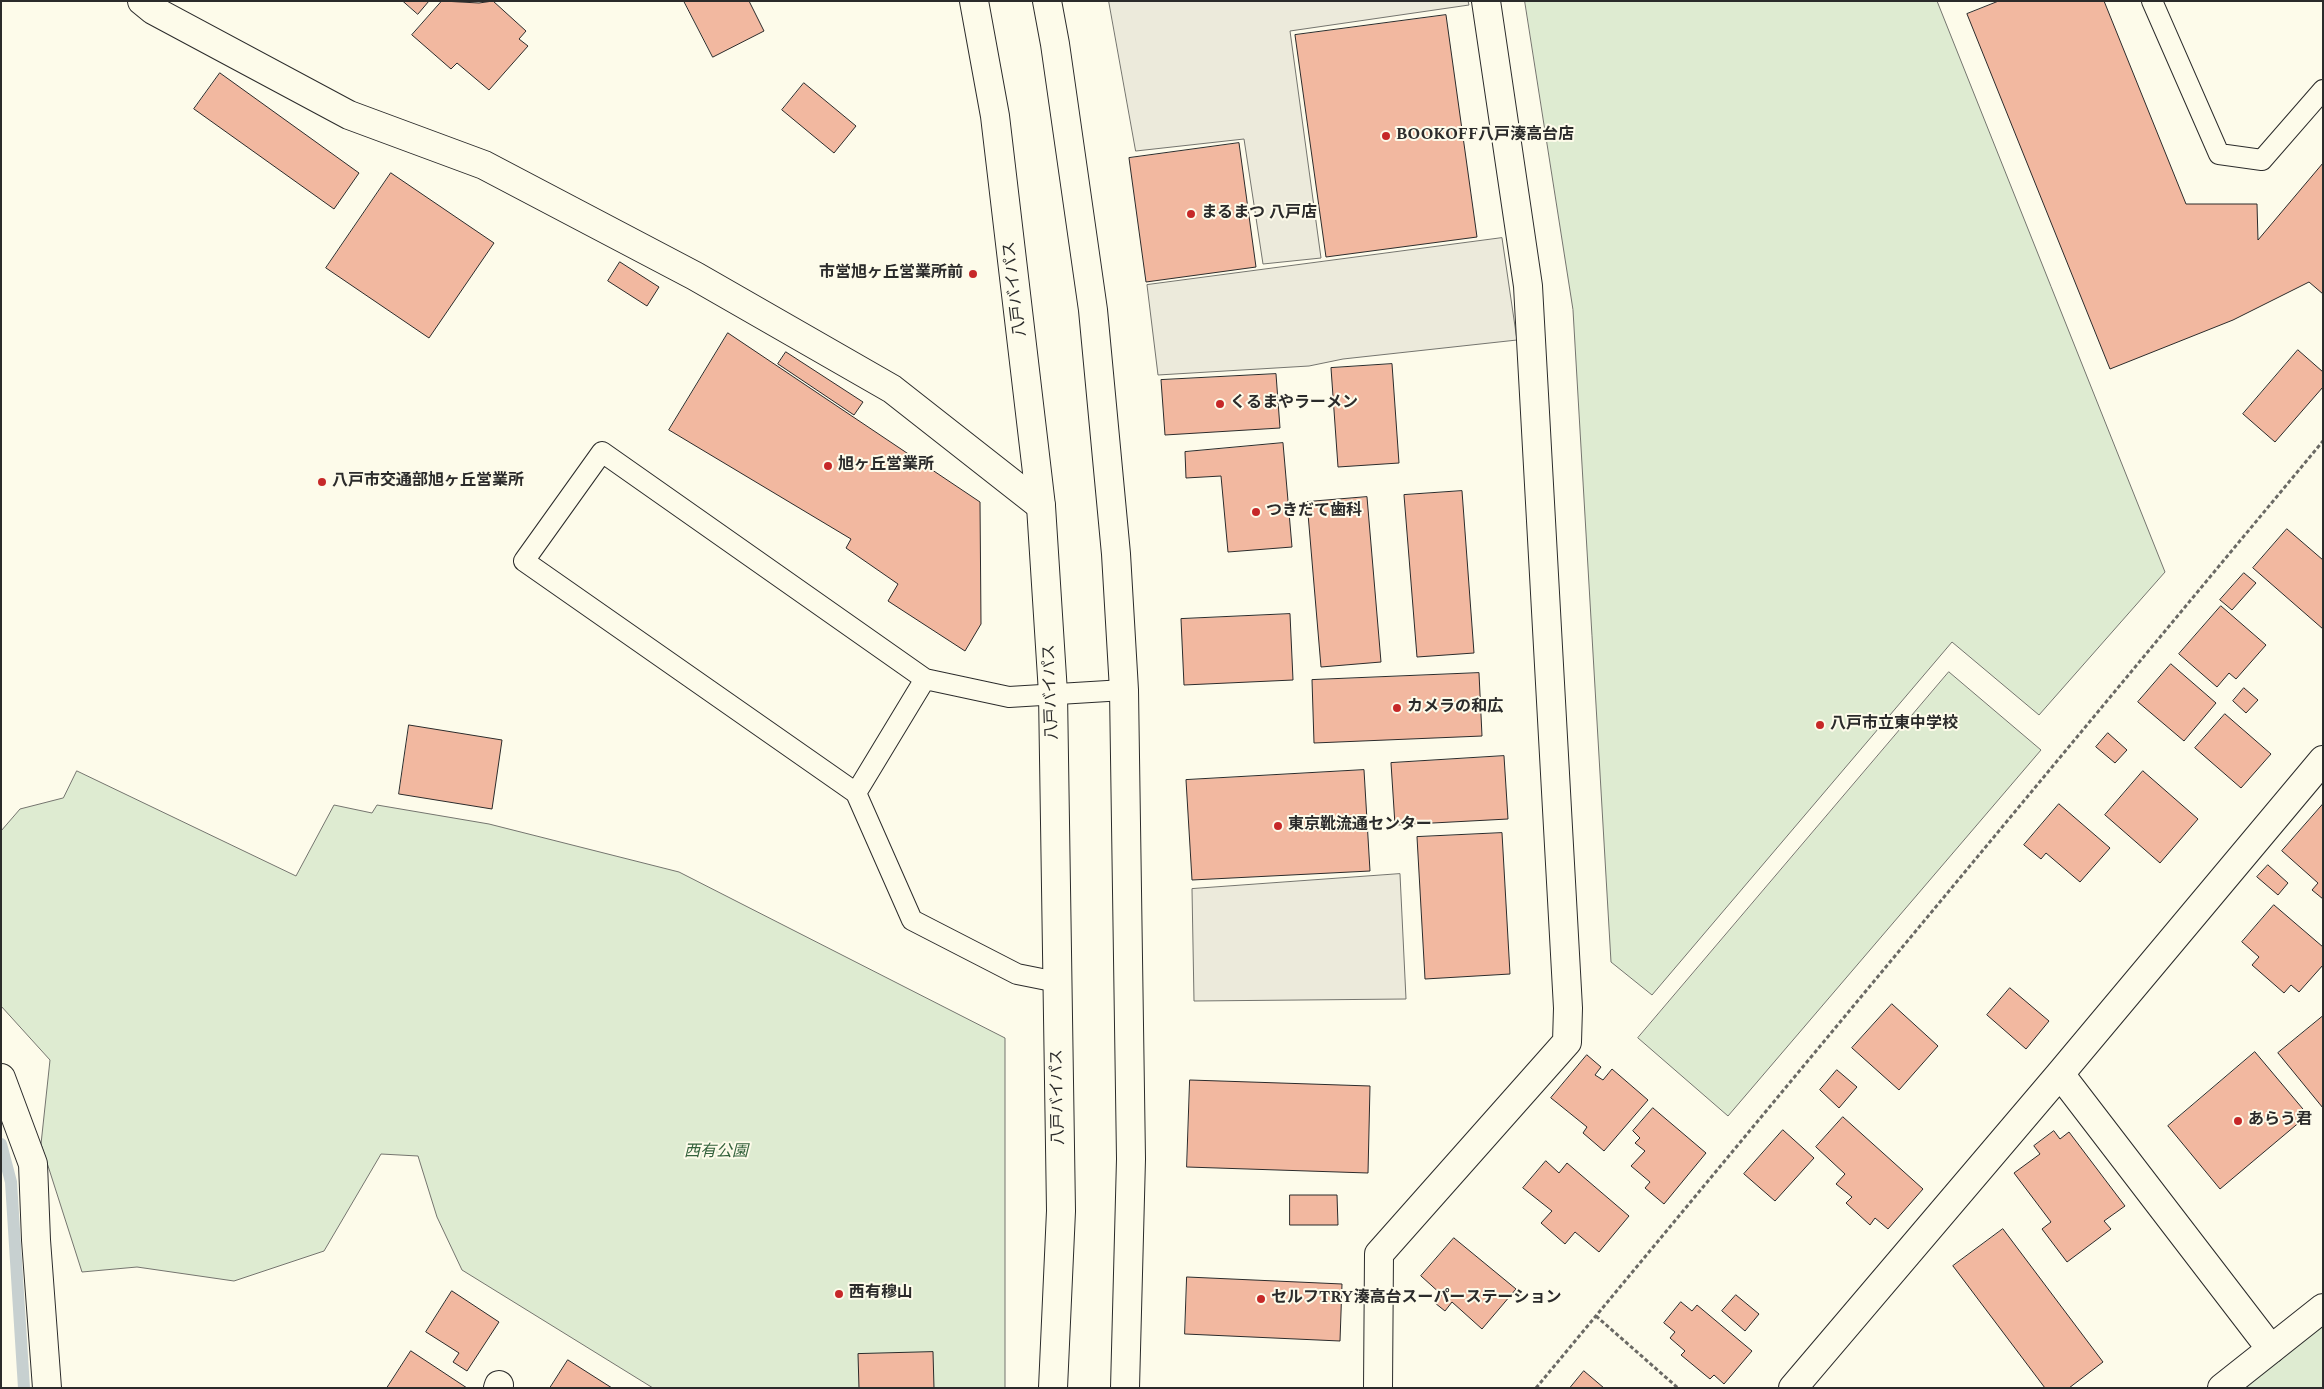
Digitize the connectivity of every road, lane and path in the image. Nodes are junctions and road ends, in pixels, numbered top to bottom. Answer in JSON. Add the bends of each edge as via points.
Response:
{"nodes":[{"id":1,"x":142,"y":1,"type":"edge"},
{"id":2,"x":974,"y":1,"type":"edge"},
{"id":3,"x":1047,"y":1,"type":"edge"},
{"id":4,"x":1486,"y":1,"type":"edge"},
{"id":5,"x":2152,"y":1,"type":"edge"},
{"id":6,"x":2323,"y":90,"type":"edge"},
{"id":7,"x":2323,"y":441,"type":"edge"},
{"id":8,"x":1041,"y":506,"type":"junction"},
{"id":9,"x":925,"y":679,"type":"junction"},
{"id":10,"x":1124,"y":690,"type":"junction"},
{"id":11,"x":1053,"y":693,"type":"junction"},
{"id":12,"x":2323,"y":760,"type":"edge"},
{"id":13,"x":856,"y":793,"type":"junction"},
{"id":14,"x":1057,"y":982,"type":"junction"},
{"id":15,"x":2060,"y":1074,"type":"junction"},
{"id":16,"x":1,"y":1078,"type":"edge"},
{"id":17,"x":2323,"y":1308,"type":"edge"},
{"id":18,"x":1596,"y":1316,"type":"junction"},
{"id":19,"x":2271,"y":1349,"type":"junction"},
{"id":20,"x":47,"y":1388,"type":"edge"},
{"id":21,"x":1053,"y":1388,"type":"edge"},
{"id":22,"x":1125,"y":1388,"type":"edge"},
{"id":23,"x":1378,"y":1388,"type":"edge"},
{"id":24,"x":1536,"y":1388,"type":"edge"},
{"id":25,"x":1678,"y":1388,"type":"edge"},
{"id":26,"x":1793,"y":1388,"type":"edge"},
{"id":27,"x":2222,"y":1388,"type":"edge"}],
"edges":[{"from":1,"to":8,"type":"main road","via":[[153,10],[349,115],[484,165],[695,276],[892,389]]},
{"from":2,"to":8,"type":"main road","name":"八戸バイパス","via":[[995,116]]},
{"from":3,"to":10,"type":"main road","via":[[1056,44],[1093,310],[1116,554]]},
{"from":4,"to":23,"type":"main road","via":[[1528,286],[1568,998],[1567,1042],[1379,1254]]},
{"from":5,"to":6,"type":"lane","via":[[2219,154],[2262,160]]},
{"from":7,"to":18,"type":"path"},
{"from":8,"to":11,"type":"main road","name":"八戸バイパス"},
{"from":9,"to":11,"type":"lane","via":[[1010,697]]},
{"from":9,"to":13,"type":"lane"},
{"from":9,"to":13,"type":"lane","via":[[602,452],[524,561]]},
{"from":10,"to":11,"type":"lane"},
{"from":10,"to":22,"type":"main road","via":[[1131,1159]]},
{"from":11,"to":14,"type":"main road","name":"八戸バイパス"},
{"from":12,"to":15,"type":"main road"},
{"from":13,"to":14,"type":"lane","via":[[912,920],[1017,974]]},
{"from":14,"to":21,"type":"main road","name":"八戸バイパス","via":[[1061,1211]]},
{"from":15,"to":19,"type":"main road"},
{"from":15,"to":26,"type":"main road"},
{"from":16,"to":20,"type":"main road","via":[[33,1164]]},
{"from":17,"to":19,"type":"main road"},
{"from":18,"to":24,"type":"path"},
{"from":18,"to":25,"type":"path"},
{"from":19,"to":27,"type":"main road"}]}
